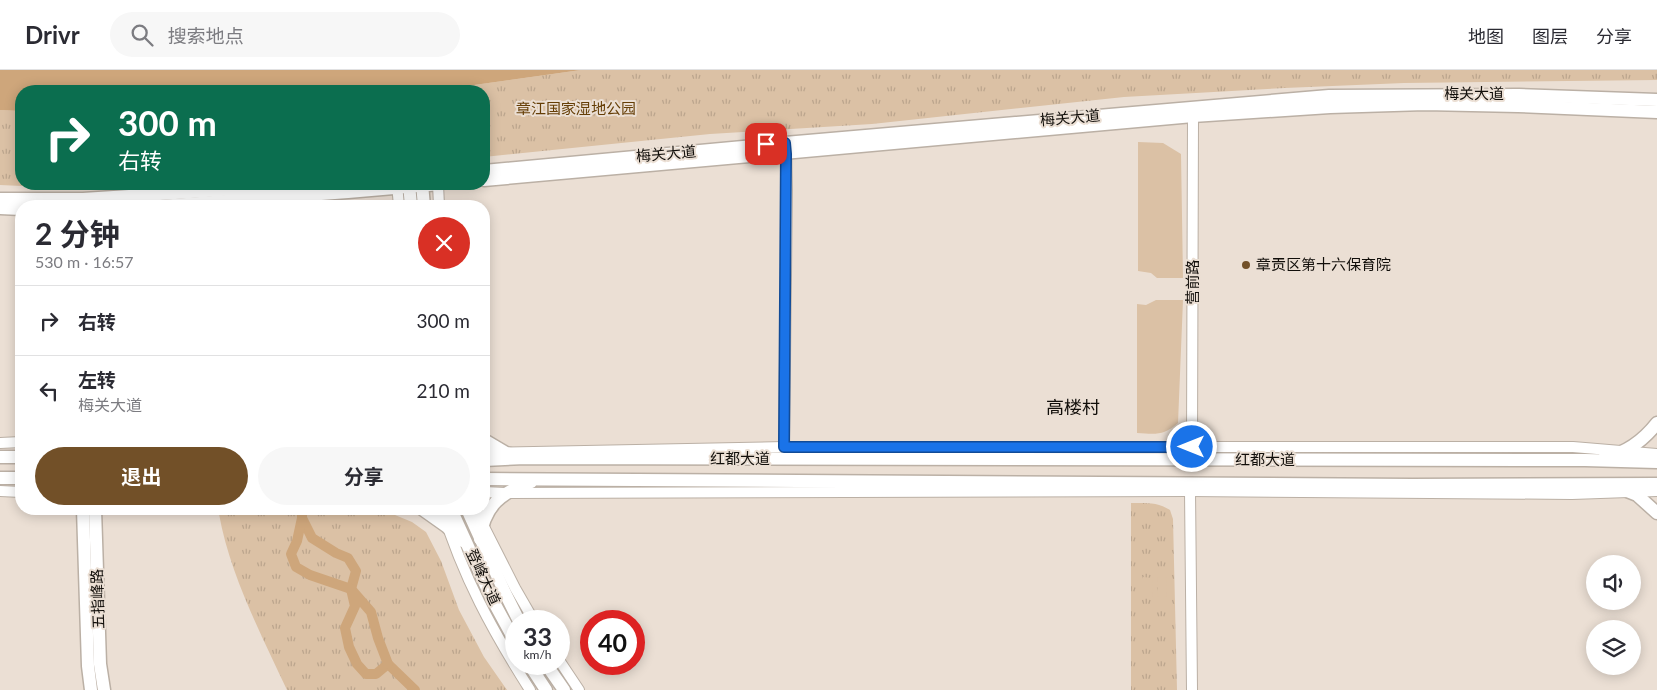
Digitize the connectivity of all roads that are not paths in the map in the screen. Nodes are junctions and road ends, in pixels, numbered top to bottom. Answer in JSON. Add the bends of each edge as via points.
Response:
{"nodes":[{"id":1,"x":1657,"y":100,"type":"edge"},
{"id":2,"x":1654,"y":113,"type":"edge"},
{"id":3,"x":1193,"y":116,"type":"junction"},
{"id":4,"x":786,"y":148,"type":"junction"},
{"id":5,"x":490,"y":171,"type":"edge"},
{"id":6,"x":490,"y":179,"type":"edge"},
{"id":7,"x":244,"y":190,"type":"edge"},
{"id":8,"x":350,"y":190,"type":"edge"},
{"id":9,"x":0,"y":199,"type":"edge"},
{"id":10,"x":22,"y":200,"type":"edge"},
{"id":11,"x":126,"y":200,"type":"edge"},
{"id":12,"x":231,"y":200,"type":"edge"},
{"id":13,"x":0,"y":208,"type":"edge"},
{"id":14,"x":15,"y":209,"type":"edge"},
{"id":15,"x":1657,"y":423,"type":"edge"},
{"id":16,"x":15,"y":442,"type":"edge"},
{"id":17,"x":0,"y":443,"type":"edge"},
{"id":18,"x":490,"y":444,"type":"edge"},
{"id":19,"x":784,"y":447,"type":"junction"},
{"id":20,"x":1192,"y":447,"type":"junction"},
{"id":21,"x":1622,"y":452,"type":"junction"},
{"id":22,"x":490,"y":453,"type":"edge"},
{"id":23,"x":506,"y":453,"type":"junction"},
{"id":24,"x":1657,"y":454,"type":"edge"},
{"id":25,"x":0,"y":457,"type":"edge"},
{"id":26,"x":15,"y":457,"type":"edge"},
{"id":27,"x":525,"y":458,"type":"junction"},
{"id":28,"x":490,"y":460,"type":"edge"},
{"id":29,"x":1585,"y":460,"type":"junction"},
{"id":30,"x":1657,"y":462,"type":"edge"},
{"id":31,"x":0,"y":478,"type":"edge"},
{"id":32,"x":15,"y":478,"type":"edge"},
{"id":33,"x":490,"y":479,"type":"edge"},
{"id":34,"x":540,"y":479,"type":"junction"},
{"id":35,"x":1590,"y":483,"type":"junction"},
{"id":36,"x":1657,"y":484,"type":"edge"},
{"id":37,"x":0,"y":491,"type":"edge"},
{"id":38,"x":1190,"y":491,"type":"junction"},
{"id":39,"x":1657,"y":491,"type":"edge"},
{"id":40,"x":15,"y":492,"type":"edge"},
{"id":41,"x":490,"y":492,"type":"edge"},
{"id":42,"x":1631,"y":492,"type":"junction"},
{"id":43,"x":505,"y":493,"type":"junction"},
{"id":44,"x":490,"y":510,"type":"edge"},
{"id":45,"x":1657,"y":513,"type":"edge"},
{"id":46,"x":83,"y":515,"type":"edge"},
{"id":47,"x":95,"y":515,"type":"edge"},
{"id":48,"x":431,"y":515,"type":"edge"},
{"id":49,"x":444,"y":515,"type":"edge"},
{"id":50,"x":455,"y":515,"type":"edge"},
{"id":51,"x":470,"y":515,"type":"edge"},
{"id":52,"x":479,"y":515,"type":"edge"},
{"id":53,"x":487,"y":515,"type":"edge"},
{"id":54,"x":483,"y":523,"type":"junction"},
{"id":55,"x":448,"y":527,"type":"junction"},
{"id":56,"x":480,"y":539,"type":"junction"},
{"id":57,"x":468,"y":545,"type":"junction"},
{"id":58,"x":515,"y":610,"type":"edge"},
{"id":59,"x":528,"y":610,"type":"edge"},
{"id":60,"x":505,"y":623,"type":"edge"},
{"id":61,"x":536,"y":675,"type":"edge"},
{"id":62,"x":554,"y":675,"type":"edge"},
{"id":63,"x":569,"y":675,"type":"edge"},
{"id":64,"x":91,"y":690,"type":"edge"},
{"id":65,"x":104,"y":690,"type":"edge"},
{"id":66,"x":530,"y":690,"type":"edge"},
{"id":67,"x":546,"y":690,"type":"edge"},
{"id":68,"x":564,"y":690,"type":"edge"},
{"id":69,"x":579,"y":690,"type":"edge"},
{"id":70,"x":1192,"y":690,"type":"edge"}],
"edges":[{"from":1,"to":4,"type":"main road","name":"梅关大道","via":[[1519,94],[1329,96]]},
{"from":2,"to":3,"type":"main road","name":"梅关大道","via":[[1418,104]]},
{"from":3,"to":4,"type":"main road","name":"梅关大道"},
{"from":3,"to":20,"type":"street","name":"营前路"},
{"from":4,"to":5,"type":"main road","name":"梅关大道"},
{"from":4,"to":6,"type":"main road","name":"梅关大道"},
{"from":4,"to":19,"type":"street"},
{"from":7,"to":11,"type":"main road"},
{"from":8,"to":12,"type":"main road"},
{"from":9,"to":10,"type":"main road"},
{"from":13,"to":14,"type":"main road"},
{"from":15,"to":21,"type":"main road","via":[[1644,438]]},
{"from":16,"to":17,"type":"street"},
{"from":18,"to":23,"type":"main road"},
{"from":19,"to":20,"type":"street"},
{"from":19,"to":23,"type":"street"},
{"from":20,"to":21,"type":"street","via":[[1573,447]]},
{"from":21,"to":24,"type":"street"},
{"from":21,"to":29,"type":"main road"},
{"from":22,"to":23,"type":"street"},
{"from":23,"to":27,"type":"main road"},
{"from":25,"to":26,"type":"main road"},
{"from":27,"to":28,"type":"main road","name":"红都大道"},
{"from":27,"to":29,"type":"main road","name":"红都大道"},
{"from":29,"to":30,"type":"main road","name":"红都大道"},
{"from":31,"to":32,"type":"main road"},
{"from":33,"to":34,"type":"main road","name":"红都大道"},
{"from":34,"to":35,"type":"main road","name":"红都大道","via":[[1412,485]]},
{"from":34,"to":43,"type":"main road"},
{"from":35,"to":36,"type":"main road","name":"红都大道"},
{"from":35,"to":42,"type":"main road"},
{"from":37,"to":40,"type":"street"},
{"from":38,"to":42,"type":"street"},
{"from":38,"to":43,"type":"street"},
{"from":38,"to":70,"type":"street"},
{"from":39,"to":42,"type":"street"},
{"from":41,"to":43,"type":"street"},
{"from":42,"to":45,"type":"main road"},
{"from":43,"to":44,"type":"main road"},
{"from":46,"to":64,"type":"main road","name":"五指峰路"},
{"from":47,"to":65,"type":"main road","name":"五指峰路","via":[[100,664]]},
{"from":48,"to":55,"type":"main road"},
{"from":49,"to":55,"type":"street"},
{"from":50,"to":57,"type":"main road","name":"登峰大道"},
{"from":51,"to":56,"type":"main road","name":"登峰大道"},
{"from":52,"to":54,"type":"street"},
{"from":53,"to":54,"type":"main road"},
{"from":54,"to":56,"type":"main road"},
{"from":54,"to":59,"type":"street"},
{"from":55,"to":57,"type":"main road"},
{"from":55,"to":66,"type":"street","via":[[475,597]]},
{"from":56,"to":58,"type":"main road","name":"登峰大道"},
{"from":57,"to":60,"type":"main road","name":"登峰大道"},
{"from":61,"to":67,"type":"main road"},
{"from":62,"to":68,"type":"main road"},
{"from":63,"to":69,"type":"street"}]}
